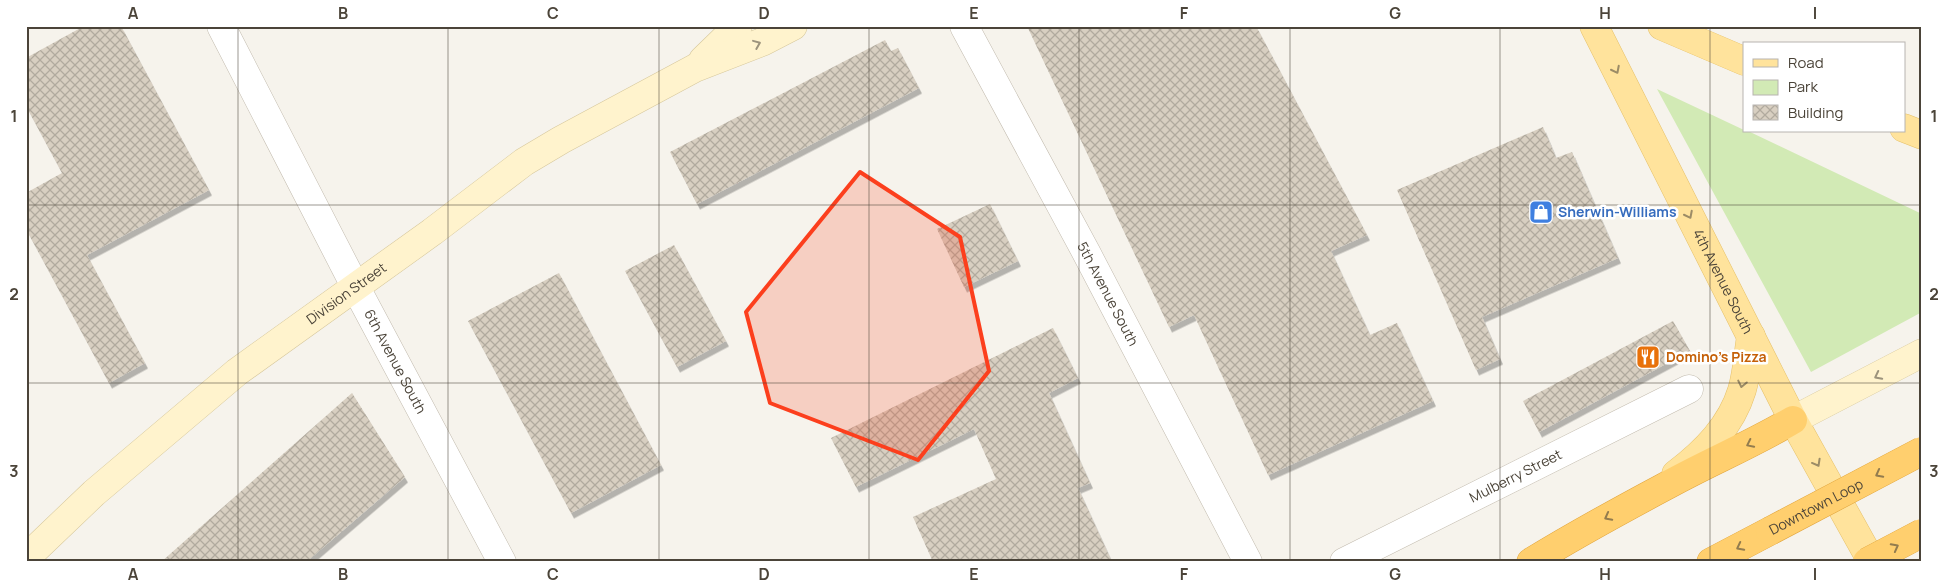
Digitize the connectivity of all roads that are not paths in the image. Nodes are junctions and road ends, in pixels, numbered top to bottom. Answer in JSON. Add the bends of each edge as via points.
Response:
{"nodes":[{"id":1,"x":220,"y":26,"type":"edge"},
{"id":2,"x":738,"y":26,"type":"edge"},
{"id":3,"x":793,"y":26,"type":"edge"},
{"id":4,"x":964,"y":26,"type":"edge"},
{"id":5,"x":1594,"y":26,"type":"edge"},
{"id":6,"x":1662,"y":26,"type":"edge"},
{"id":7,"x":1743,"y":61,"type":"edge"},
{"id":8,"x":695,"y":68,"type":"junction"},
{"id":9,"x":1906,"y":129,"type":"edge"},
{"id":10,"x":1922,"y":135,"type":"edge"},
{"id":11,"x":355,"y":286,"type":"junction"},
{"id":12,"x":1751,"y":336,"type":"junction"},
{"id":13,"x":1922,"y":353,"type":"edge"},
{"id":14,"x":1689,"y":389,"type":"dead end"},
{"id":15,"x":1793,"y":420,"type":"junction"},
{"id":16,"x":1922,"y":451,"type":"edge"},
{"id":17,"x":1651,"y":494,"type":"junction"},
{"id":18,"x":1922,"y":533,"type":"edge"},
{"id":19,"x":26,"y":558,"type":"edge"},
{"id":20,"x":502,"y":562,"type":"edge"},
{"id":21,"x":1248,"y":562,"type":"edge"},
{"id":22,"x":1344,"y":562,"type":"edge"},
{"id":23,"x":1531,"y":562,"type":"edge"},
{"id":24,"x":1711,"y":562,"type":"edge"},
{"id":25,"x":1867,"y":562,"type":"edge"},
{"id":26,"x":1872,"y":562,"type":"edge"}],
"edges":[{"from":1,"to":11,"type":"street","name":"6th Avenue South"},
{"from":2,"to":8,"type":"main road","name":"Division Street"},
{"from":8,"to":3,"type":"main road","name":"Division Street","one_way":true},
{"from":4,"to":21,"type":"street","name":"5th Avenue South"},
{"from":5,"to":12,"type":"main road","name":"4th Avenue South","one_way":true},
{"from":6,"to":7,"type":"main road"},
{"from":8,"to":11,"type":"main road","name":"Division Street","via":[[538,152]]},
{"from":9,"to":10,"type":"main road"},
{"from":11,"to":19,"type":"main road","name":"Division Street","via":[[215,390],[94,493]]},
{"from":11,"to":20,"type":"street","name":"6th Avenue South"},
{"from":12,"to":15,"type":"main road","name":"4th Avenue South"},
{"from":12,"to":17,"type":"main road","one_way":true,"via":[[1742,389],[1732,415],[1702,454]]},
{"from":13,"to":15,"type":"main road","one_way":true},
{"from":14,"to":22,"type":"street","name":"Mulberry Street"},
{"from":15,"to":17,"type":"highway","one_way":true},
{"from":15,"to":26,"type":"main road","name":"4th Avenue South","one_way":true},
{"from":16,"to":24,"type":"highway","name":"Downtown Loop","one_way":true,"bridge":true},
{"from":17,"to":23,"type":"highway","one_way":true},
{"from":25,"to":18,"type":"highway","one_way":true,"bridge":true}]}
